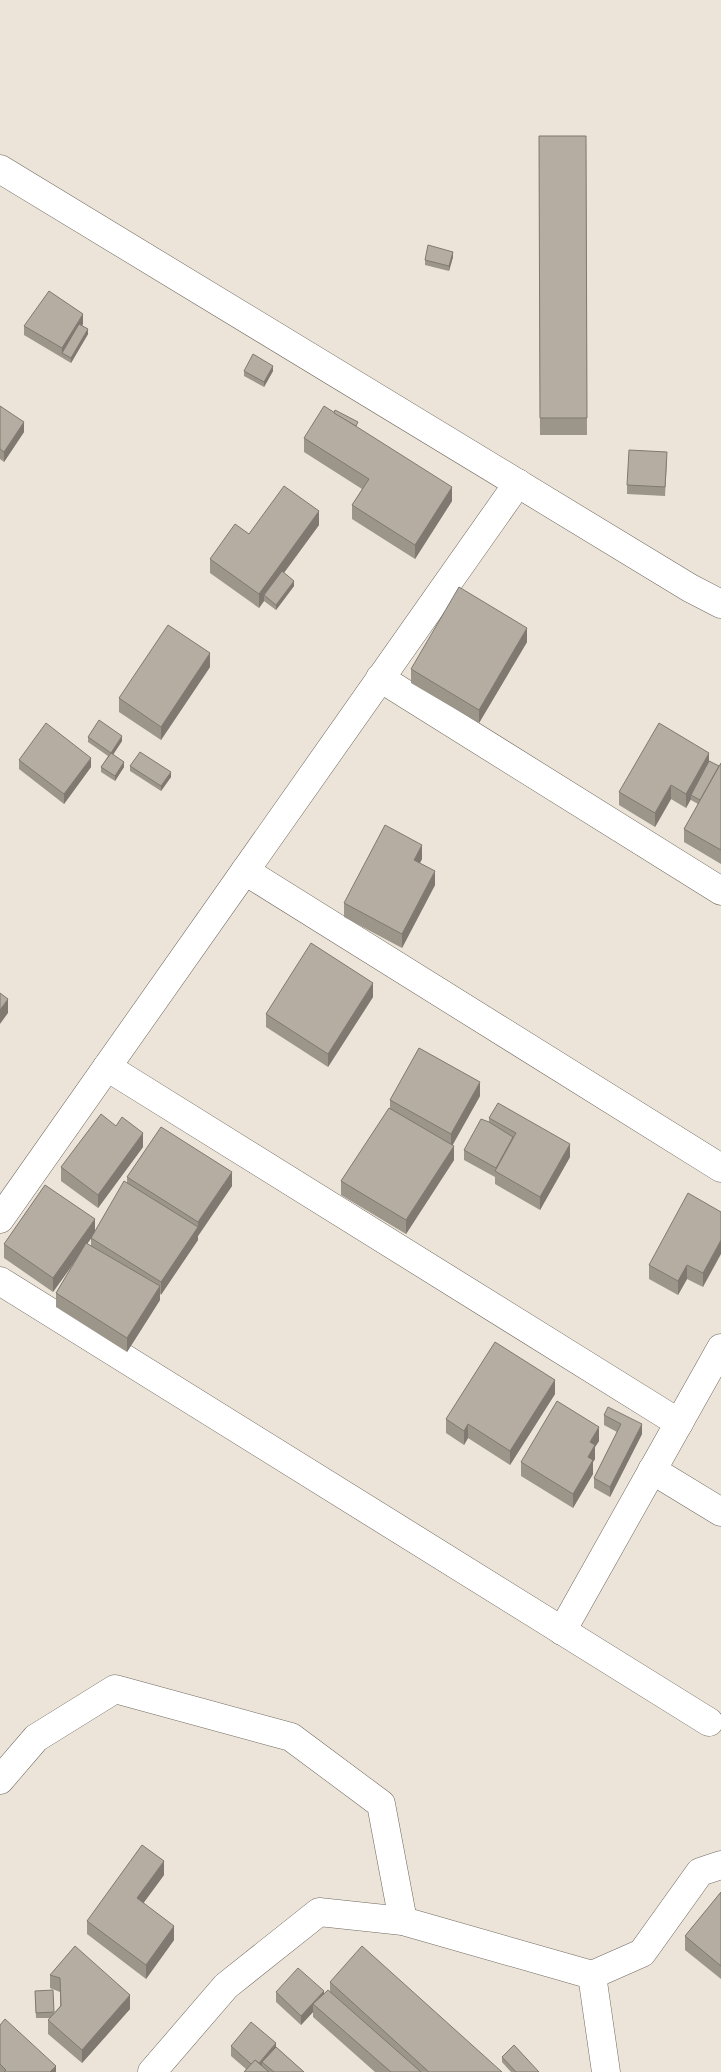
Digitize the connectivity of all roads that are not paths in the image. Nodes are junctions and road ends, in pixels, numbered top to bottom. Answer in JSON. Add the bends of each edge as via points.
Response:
{"nodes":[{"id":1,"x":0,"y":168,"type":"edge"},
{"id":2,"x":518,"y":483,"type":"junction"},
{"id":3,"x":721,"y":604,"type":"edge"},
{"id":4,"x":380,"y":678,"type":"junction"},
{"id":5,"x":245,"y":871,"type":"junction"},
{"id":6,"x":721,"y":891,"type":"edge"},
{"id":7,"x":107,"y":1067,"type":"junction"},
{"id":8,"x":721,"y":1168,"type":"edge"},
{"id":9,"x":0,"y":1219,"type":"edge"},
{"id":10,"x":0,"y":1281,"type":"edge"},
{"id":11,"x":721,"y":1348,"type":"edge"},
{"id":12,"x":679,"y":1423,"type":"junction"},
{"id":13,"x":652,"y":1470,"type":"junction"},
{"id":14,"x":721,"y":1512,"type":"edge"},
{"id":15,"x":562,"y":1630,"type":"junction"},
{"id":16,"x":709,"y":1722,"type":"dead end"},
{"id":17,"x":0,"y":1780,"type":"edge"},
{"id":18,"x":721,"y":1865,"type":"edge"},
{"id":19,"x":403,"y":1921,"type":"junction"},
{"id":20,"x":592,"y":1975,"type":"junction"},
{"id":21,"x":152,"y":2072,"type":"edge"},
{"id":22,"x":606,"y":2072,"type":"edge"}],
"edges":[{"from":1,"to":2,"type":"street"},
{"from":2,"to":3,"type":"street"},
{"from":2,"to":4,"type":"street"},
{"from":4,"to":5,"type":"street"},
{"from":4,"to":6,"type":"street"},
{"from":5,"to":7,"type":"street"},
{"from":5,"to":8,"type":"street"},
{"from":7,"to":9,"type":"street"},
{"from":7,"to":12,"type":"street"},
{"from":10,"to":15,"type":"street"},
{"from":11,"to":12,"type":"street"},
{"from":12,"to":13,"type":"street"},
{"from":13,"to":14,"type":"street"},
{"from":13,"to":15,"type":"street"},
{"from":15,"to":16,"type":"street"},
{"from":17,"to":19,"type":"street","via":[[36,1738],[115,1689],[291,1737],[381,1804]]},
{"from":18,"to":20,"type":"street","via":[[700,1872],[642,1953]]},
{"from":19,"to":20,"type":"street"},
{"from":19,"to":21,"type":"street","via":[[319,1912],[226,1986]]},
{"from":20,"to":22,"type":"street"}]}
